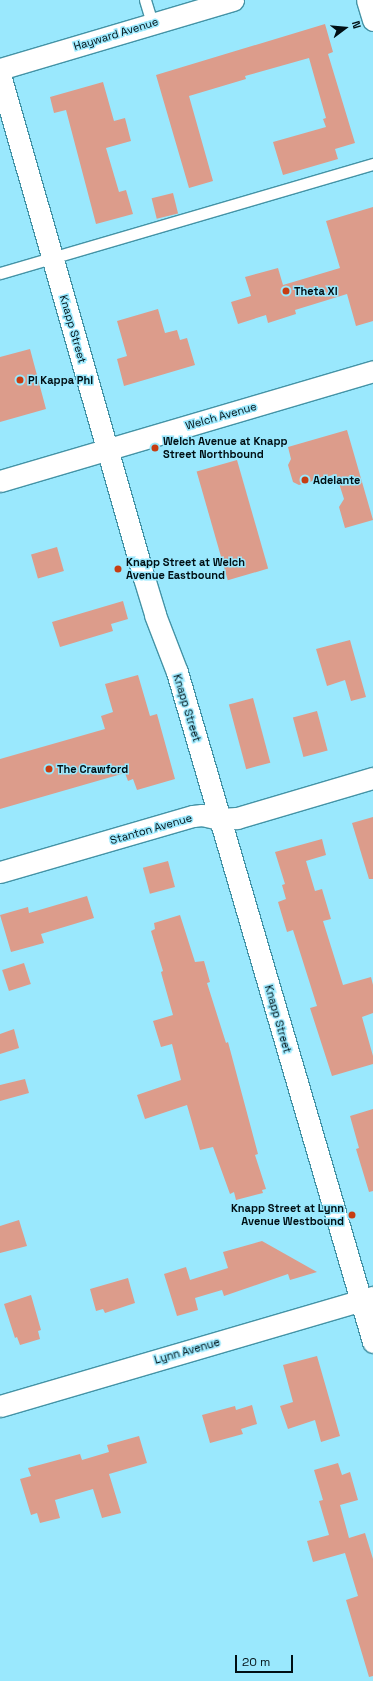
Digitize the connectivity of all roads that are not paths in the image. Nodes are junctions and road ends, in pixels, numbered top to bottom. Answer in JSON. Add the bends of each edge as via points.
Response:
{"nodes":[{"id":1,"x":145,"y":0,"type":"edge"},
{"id":2,"x":233,"y":0,"type":"edge"},
{"id":3,"x":367,"y":0,"type":"edge"},
{"id":4,"x":373,"y":20,"type":"edge"},
{"id":5,"x":152,"y":23,"type":"junction"},
{"id":6,"x":0,"y":70,"type":"edge"},
{"id":7,"x":0,"y":74,"type":"edge"},
{"id":8,"x":373,"y":164,"type":"edge"},
{"id":9,"x":52,"y":257,"type":"junction"},
{"id":10,"x":0,"y":273,"type":"edge"},
{"id":11,"x":373,"y":371,"type":"edge"},
{"id":12,"x":107,"y":450,"type":"junction"},
{"id":13,"x":0,"y":481,"type":"edge"},
{"id":14,"x":373,"y":778,"type":"edge"},
{"id":15,"x":220,"y":819,"type":"junction"},
{"id":16,"x":0,"y":872,"type":"edge"},
{"id":17,"x":367,"y":1299,"type":"edge"},
{"id":18,"x":373,"y":1342,"type":"edge"},
{"id":19,"x":0,"y":1406,"type":"edge"}],
"edges":[{"from":1,"to":5,"type":"lane"},
{"from":2,"to":5,"type":"street","name":"Hayward Avenue"},
{"from":3,"to":4,"type":"street"},
{"from":5,"to":6,"type":"street","name":"Hayward Avenue"},
{"from":7,"to":9,"type":"street","name":"Knapp Street"},
{"from":8,"to":9,"type":"lane"},
{"from":9,"to":10,"type":"lane"},
{"from":9,"to":12,"type":"street","name":"Knapp Street"},
{"from":11,"to":12,"type":"street","name":"Welch Avenue"},
{"from":12,"to":13,"type":"street","name":"Welch Avenue"},
{"from":12,"to":15,"type":"street","name":"Knapp Street","via":[[155,615],[177,672]]},
{"from":14,"to":15,"type":"street","name":"Stanton Avenue","via":[[237,818]]},
{"from":15,"to":16,"type":"street","name":"Stanton Avenue","via":[[202,815],[192,816]]},
{"from":15,"to":17,"type":"street","name":"Knapp Street"},
{"from":17,"to":18,"type":"street","name":"Knapp Street"},
{"from":17,"to":19,"type":"street","name":"Lynn Avenue"}]}
